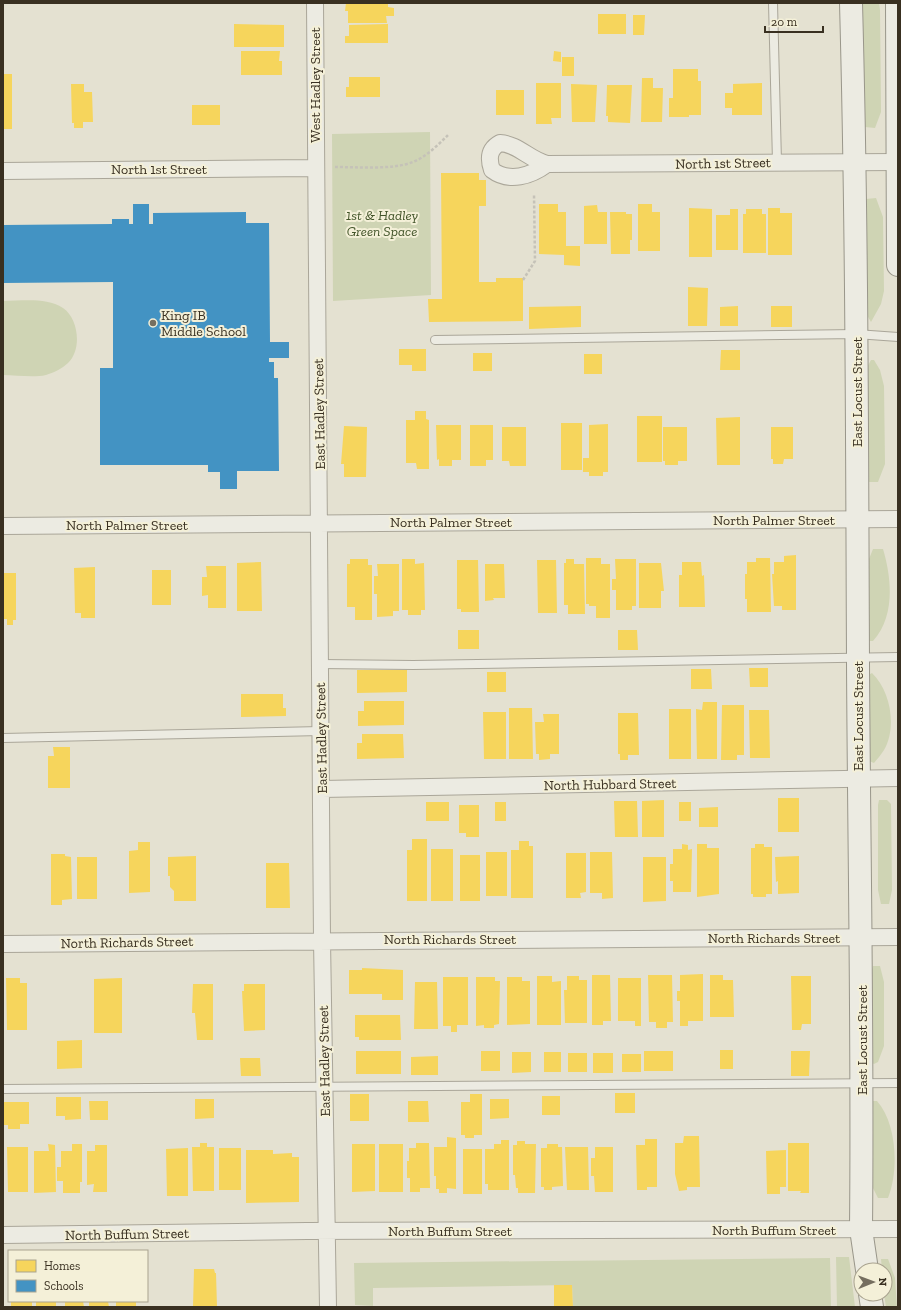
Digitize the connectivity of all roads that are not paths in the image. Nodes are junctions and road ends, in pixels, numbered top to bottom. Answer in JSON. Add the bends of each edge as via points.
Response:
{"nodes":[{"id":1,"x":315,"y":3,"type":"edge"},
{"id":2,"x":773,"y":3,"type":"edge"},
{"id":3,"x":851,"y":3,"type":"edge"},
{"id":4,"x":886,"y":3,"type":"edge"},
{"id":5,"x":896,"y":3,"type":"edge"},
{"id":6,"x":897,"y":31,"type":"junction"},
{"id":7,"x":855,"y":161,"type":"junction"},
{"id":8,"x":777,"y":162,"type":"junction"},
{"id":9,"x":898,"y":162,"type":"edge"},
{"id":10,"x":547,"y":164,"type":"dead end"},
{"id":11,"x":316,"y":168,"type":"junction"},
{"id":12,"x":3,"y":171,"type":"edge"},
{"id":13,"x":898,"y":265,"type":"edge"},
{"id":14,"x":856,"y":334,"type":"junction"},
{"id":15,"x":898,"y":337,"type":"edge"},
{"id":16,"x":435,"y":340,"type":"dead end"},
{"id":17,"x":898,"y":519,"type":"edge"},
{"id":18,"x":857,"y":520,"type":"junction"},
{"id":19,"x":320,"y":523,"type":"junction"},
{"id":20,"x":3,"y":526,"type":"edge"},
{"id":21,"x":858,"y":657,"type":"junction"},
{"id":22,"x":898,"y":657,"type":"edge"},
{"id":23,"x":320,"y":664,"type":"junction"},
{"id":24,"x":321,"y":731,"type":"junction"},
{"id":25,"x":3,"y":738,"type":"edge"},
{"id":26,"x":859,"y":778,"type":"junction"},
{"id":27,"x":898,"y":778,"type":"edge"},
{"id":28,"x":322,"y":789,"type":"junction"},
{"id":29,"x":898,"y":937,"type":"edge"},
{"id":30,"x":862,"y":938,"type":"junction"},
{"id":31,"x":322,"y":940,"type":"junction"},
{"id":32,"x":3,"y":944,"type":"edge"},
{"id":33,"x":898,"y":1083,"type":"edge"},
{"id":34,"x":862,"y":1084,"type":"junction"},
{"id":35,"x":325,"y":1087,"type":"junction"},
{"id":36,"x":3,"y":1088,"type":"edge"},
{"id":37,"x":861,"y":1229,"type":"junction"},
{"id":38,"x":898,"y":1229,"type":"edge"},
{"id":39,"x":327,"y":1231,"type":"junction"},
{"id":40,"x":3,"y":1235,"type":"edge"},
{"id":41,"x":866,"y":1262,"type":"edge"},
{"id":42,"x":328,"y":1307,"type":"edge"}],
"edges":[{"from":1,"to":11,"type":"street","name":"West Hadley Street"},
{"from":2,"to":8,"type":"lane"},
{"from":3,"to":7,"type":"main road","name":"East Locust Street"},
{"from":4,"to":6,"type":"main road"},
{"from":5,"to":6,"type":"main road"},
{"from":6,"to":9,"type":"main road"},
{"from":7,"to":8,"type":"street","name":"North 1st Street"},
{"from":7,"to":9,"type":"street","name":"North 1st Street"},
{"from":7,"to":14,"type":"main road","name":"East Locust Street"},
{"from":8,"to":10,"type":"street","name":"North 1st Street"},
{"from":9,"to":13,"type":"main road"},
{"from":11,"to":12,"type":"street","name":"North 1st Street"},
{"from":11,"to":19,"type":"street","name":"East Hadley Street"},
{"from":14,"to":15,"type":"lane"},
{"from":14,"to":16,"type":"lane"},
{"from":14,"to":18,"type":"main road","name":"East Locust Street"},
{"from":17,"to":18,"type":"street","name":"North Palmer Street"},
{"from":18,"to":19,"type":"street","name":"North Palmer Street"},
{"from":18,"to":21,"type":"main road","name":"East Locust Street"},
{"from":19,"to":20,"type":"street","name":"North Palmer Street"},
{"from":19,"to":23,"type":"street","name":"East Hadley Street"},
{"from":21,"to":22,"type":"lane"},
{"from":21,"to":23,"type":"lane","via":[[429,665]]},
{"from":21,"to":26,"type":"main road","name":"East Locust Street"},
{"from":23,"to":24,"type":"street","name":"East Hadley Street"},
{"from":24,"to":25,"type":"lane"},
{"from":24,"to":28,"type":"street","name":"East Hadley Street"},
{"from":26,"to":27,"type":"street","name":"North Hubbard Street"},
{"from":26,"to":28,"type":"street","name":"North Hubbard Street"},
{"from":26,"to":30,"type":"main road","name":"East Locust Street"},
{"from":28,"to":31,"type":"street","name":"East Hadley Street"},
{"from":29,"to":30,"type":"street","name":"North Richards Street"},
{"from":30,"to":31,"type":"street","name":"North Richards Street"},
{"from":30,"to":34,"type":"main road","name":"East Locust Street"},
{"from":31,"to":32,"type":"street","name":"North Richards Street"},
{"from":31,"to":35,"type":"street","name":"East Hadley Street"},
{"from":33,"to":34,"type":"lane"},
{"from":34,"to":35,"type":"lane"},
{"from":34,"to":37,"type":"main road","name":"East Locust Street"},
{"from":35,"to":36,"type":"lane"},
{"from":35,"to":39,"type":"street","name":"East Hadley Street"},
{"from":37,"to":38,"type":"street","name":"North Buffum Street"},
{"from":37,"to":39,"type":"street","name":"North Buffum Street"},
{"from":37,"to":41,"type":"main road","name":"East Locust Street"},
{"from":39,"to":40,"type":"street","name":"North Buffum Street"},
{"from":39,"to":42,"type":"street","name":"East Hadley Street"}]}
